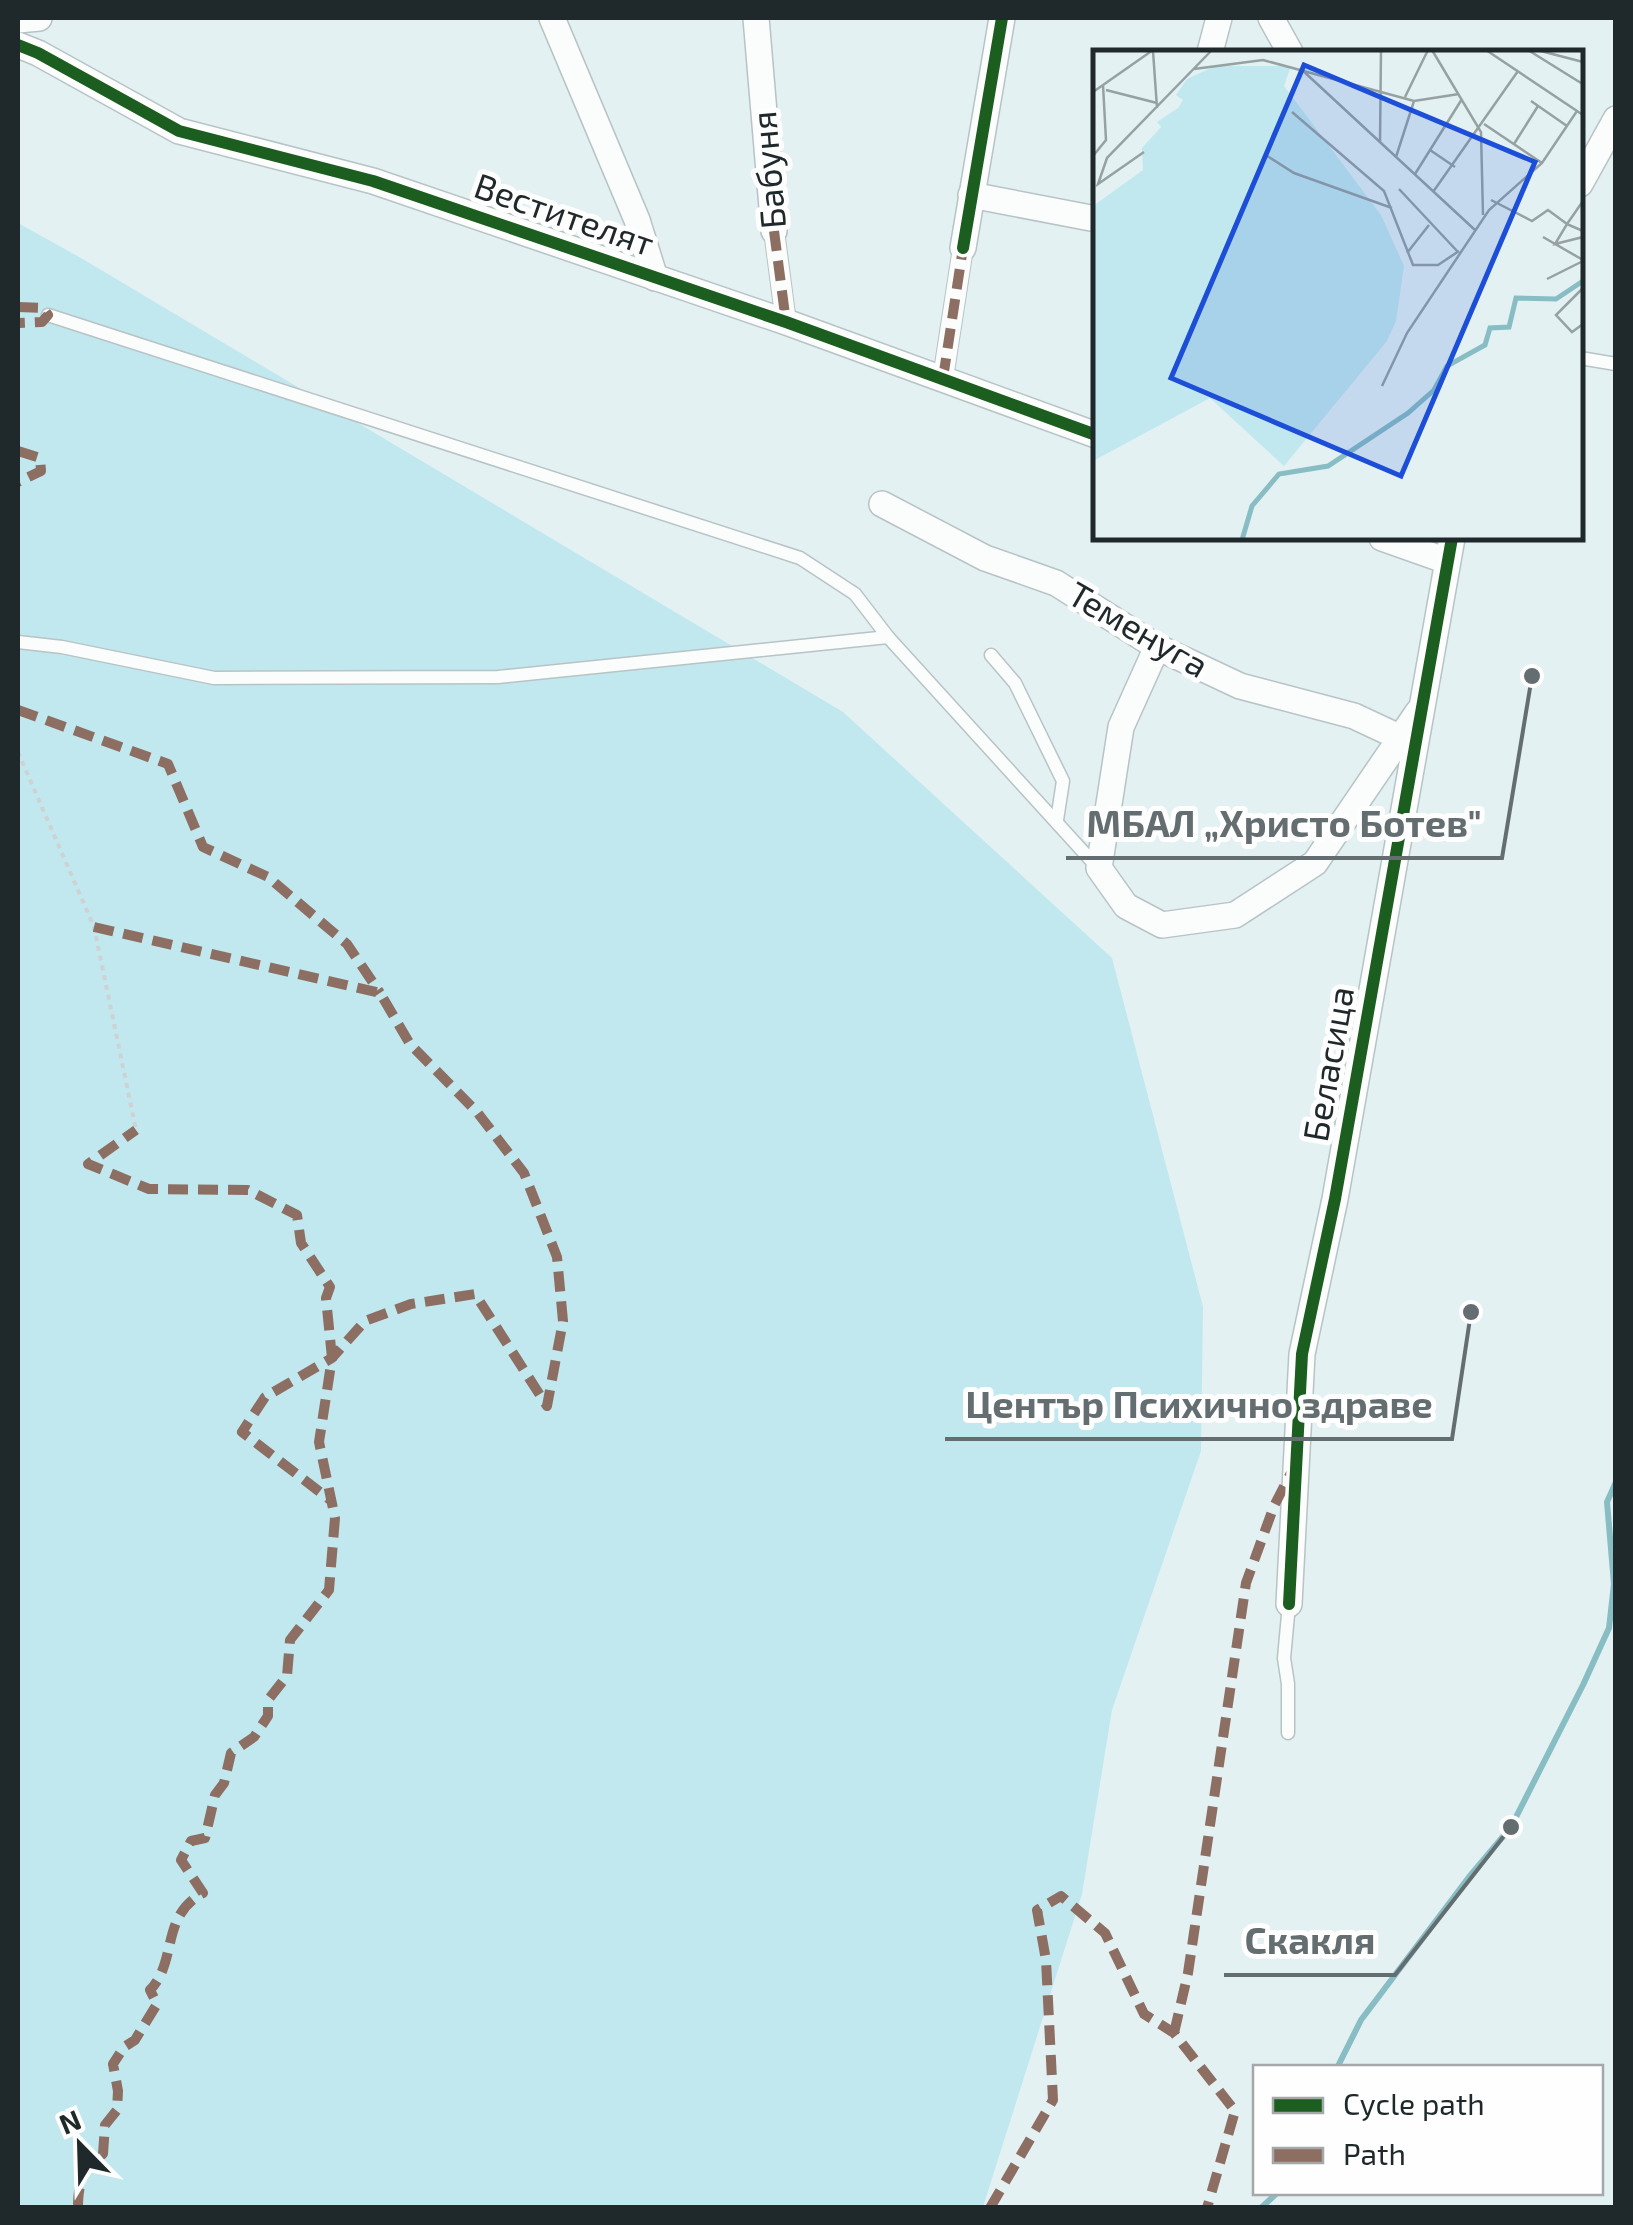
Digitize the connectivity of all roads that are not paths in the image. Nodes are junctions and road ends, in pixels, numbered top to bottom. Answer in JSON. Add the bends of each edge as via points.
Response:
{"nodes":[{"id":1,"x":39,"y":18,"type":"edge"},
{"id":2,"x":552,"y":18,"type":"edge"},
{"id":3,"x":756,"y":18,"type":"edge"},
{"id":4,"x":1002,"y":18,"type":"edge"},
{"id":5,"x":1219,"y":18,"type":"edge"},
{"id":6,"x":1271,"y":18,"type":"edge"},
{"id":7,"x":18,"y":20,"type":"edge"},
{"id":8,"x":18,"y":45,"type":"edge"},
{"id":9,"x":1211,"y":50,"type":"edge"},
{"id":10,"x":1289,"y":50,"type":"edge"},
{"id":11,"x":1616,"y":119,"type":"edge"},
{"id":12,"x":1583,"y":179,"type":"edge"},
{"id":13,"x":972,"y":195,"type":"junction"},
{"id":14,"x":1093,"y":219,"type":"edge"},
{"id":15,"x":774,"y":231,"type":"joint"},
{"id":16,"x":962,"y":248,"type":"joint"},
{"id":17,"x":655,"y":278,"type":"junction"},
{"id":18,"x":48,"y":315,"type":"dead end"},
{"id":19,"x":786,"y":322,"type":"junction"},
{"id":20,"x":1583,"y":358,"type":"edge"},
{"id":21,"x":1616,"y":364,"type":"edge"},
{"id":22,"x":943,"y":378,"type":"junction"},
{"id":23,"x":1093,"y":434,"type":"edge"},
{"id":24,"x":882,"y":504,"type":"dead end"},
{"id":25,"x":1394,"y":540,"type":"edge"},
{"id":26,"x":1450,"y":549,"type":"edge"},
{"id":27,"x":888,"y":637,"type":"junction"},
{"id":28,"x":18,"y":642,"type":"edge"},
{"id":29,"x":1157,"y":647,"type":"junction"},
{"id":30,"x":992,"y":655,"type":"dead end"},
{"id":31,"x":1424,"y":702,"type":"junction"},
{"id":32,"x":1401,"y":738,"type":"junction"},
{"id":33,"x":1057,"y":820,"type":"junction"},
{"id":34,"x":1098,"y":868,"type":"junction"},
{"id":35,"x":1289,"y":1604,"type":"joint"},
{"id":36,"x":1288,"y":1733,"type":"dead end"}],
"edges":[{"from":1,"to":7,"type":"street"},
{"from":2,"to":17,"type":"street"},
{"from":3,"to":15,"type":"street","name":"Бабуня"},
{"from":4,"to":13,"type":"street"},
{"from":5,"to":9,"type":"street"},
{"from":6,"to":10,"type":"street"},
{"from":8,"to":17,"type":"street","name":"Вестителят","via":[[179,131],[373,181]]},
{"from":11,"to":12,"type":"street"},
{"from":13,"to":14,"type":"street"},
{"from":13,"to":16,"type":"street"},
{"from":15,"to":19,"type":"street","name":"Бабуня"},
{"from":16,"to":22,"type":"street"},
{"from":17,"to":19,"type":"street","name":"Вестителят"},
{"from":18,"to":27,"type":"lane","via":[[800,558],[854,594]]},
{"from":19,"to":22,"type":"street","name":"Вестителят"},
{"from":20,"to":21,"type":"lane"},
{"from":22,"to":23,"type":"street","name":"Вестителят"},
{"from":24,"to":29,"type":"street","name":"Теменуга","via":[[985,558],[1056,583]]},
{"from":25,"to":26,"type":"street"},
{"from":26,"to":31,"type":"street","name":"Беласица"},
{"from":27,"to":28,"type":"lane","via":[[498,678],[214,678]]},
{"from":27,"to":33,"type":"lane"},
{"from":29,"to":32,"type":"street","name":"Теменуга","via":[[1240,686],[1354,716]]},
{"from":29,"to":34,"type":"street","via":[[1121,727]]},
{"from":30,"to":33,"type":"lane","via":[[1015,683],[1063,781]]},
{"from":31,"to":32,"type":"street"},
{"from":31,"to":35,"type":"street","name":"Беласица","via":[[1302,1354]]},
{"from":32,"to":34,"type":"street","via":[[1315,863],[1235,914],[1162,925],[1126,906]]},
{"from":33,"to":34,"type":"lane"},
{"from":35,"to":36,"type":"lane"}]}
